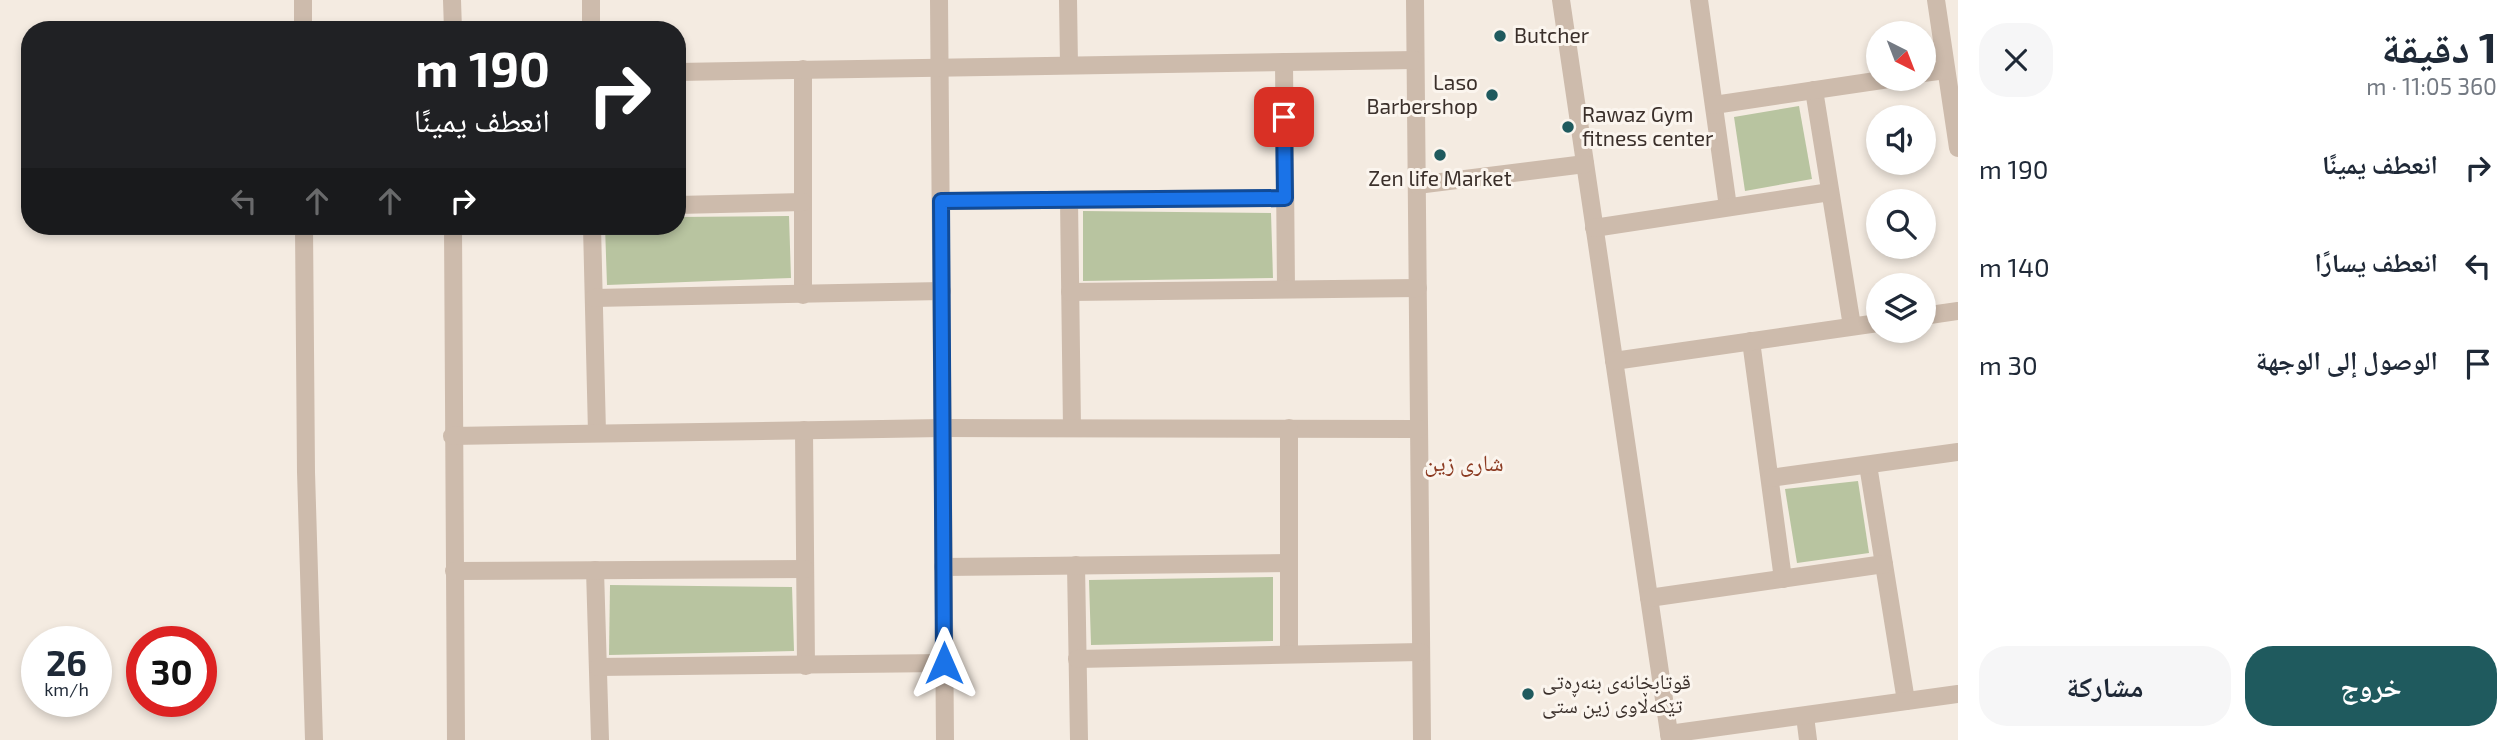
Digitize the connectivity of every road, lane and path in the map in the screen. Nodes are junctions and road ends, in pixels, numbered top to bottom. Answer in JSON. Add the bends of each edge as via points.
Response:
{"nodes":[{"id":1,"x":303,"y":0,"type":"edge"},
{"id":2,"x":452,"y":0,"type":"edge"},
{"id":3,"x":591,"y":0,"type":"edge"},
{"id":4,"x":939,"y":0,"type":"edge"},
{"id":5,"x":1068,"y":0,"type":"edge"},
{"id":6,"x":1415,"y":0,"type":"edge"},
{"id":7,"x":1561,"y":0,"type":"edge"},
{"id":8,"x":1699,"y":0,"type":"edge"},
{"id":9,"x":1936,"y":0,"type":"edge"},
{"id":10,"x":303,"y":21,"type":"edge"},
{"id":11,"x":453,"y":21,"type":"edge"},
{"id":12,"x":592,"y":21,"type":"edge"},
{"id":13,"x":1415,"y":60,"type":"junction"},
{"id":14,"x":1284,"y":62,"type":"junction"},
{"id":15,"x":1069,"y":65,"type":"junction"},
{"id":16,"x":940,"y":67,"type":"junction"},
{"id":17,"x":803,"y":69,"type":"junction"},
{"id":18,"x":1946,"y":70,"type":"junction"},
{"id":19,"x":1936,"y":71,"type":"edge"},
{"id":20,"x":686,"y":72,"type":"edge"},
{"id":21,"x":1866,"y":82,"type":"edge"},
{"id":22,"x":1814,"y":90,"type":"junction"},
{"id":23,"x":1714,"y":105,"type":"junction"},
{"id":24,"x":1958,"y":148,"type":"edge"},
{"id":25,"x":1585,"y":164,"type":"junction"},
{"id":26,"x":1416,"y":185,"type":"junction"},
{"id":27,"x":1830,"y":192,"type":"junction"},
{"id":28,"x":1285,"y":198,"type":"junction"},
{"id":29,"x":1069,"y":200,"type":"junction"},
{"id":30,"x":941,"y":201,"type":"junction"},
{"id":31,"x":803,"y":202,"type":"junction"},
{"id":32,"x":686,"y":205,"type":"edge"},
{"id":33,"x":1728,"y":207,"type":"junction"},
{"id":34,"x":1594,"y":228,"type":"junction"},
{"id":35,"x":304,"y":235,"type":"edge"},
{"id":36,"x":453,"y":235,"type":"edge"},
{"id":37,"x":592,"y":235,"type":"edge"},
{"id":38,"x":1418,"y":288,"type":"junction"},
{"id":39,"x":1286,"y":289,"type":"junction"},
{"id":40,"x":942,"y":291,"type":"junction"},
{"id":41,"x":1070,"y":292,"type":"junction"},
{"id":42,"x":803,"y":295,"type":"junction"},
{"id":43,"x":594,"y":298,"type":"junction"},
{"id":44,"x":1958,"y":311,"type":"edge"},
{"id":45,"x":1936,"y":314,"type":"edge"},
{"id":46,"x":1866,"y":324,"type":"edge"},
{"id":47,"x":1852,"y":326,"type":"junction"},
{"id":48,"x":1751,"y":341,"type":"junction"},
{"id":49,"x":1614,"y":361,"type":"junction"},
{"id":50,"x":942,"y":428,"type":"junction"},
{"id":51,"x":1072,"y":428,"type":"junction"},
{"id":52,"x":1289,"y":428,"type":"junction"},
{"id":53,"x":1419,"y":429,"type":"junction"},
{"id":54,"x":804,"y":430,"type":"junction"},
{"id":55,"x":597,"y":433,"type":"junction"},
{"id":56,"x":452,"y":436,"type":"junction"},
{"id":57,"x":1958,"y":452,"type":"edge"},
{"id":58,"x":1868,"y":465,"type":"junction"},
{"id":59,"x":1770,"y":478,"type":"junction"},
{"id":60,"x":1289,"y":562,"type":"junction"},
{"id":61,"x":1884,"y":564,"type":"junction"},
{"id":62,"x":1076,"y":565,"type":"junction"},
{"id":63,"x":943,"y":567,"type":"junction"},
{"id":64,"x":805,"y":569,"type":"junction"},
{"id":65,"x":594,"y":570,"type":"junction"},
{"id":66,"x":454,"y":571,"type":"junction"},
{"id":67,"x":1783,"y":579,"type":"junction"},
{"id":68,"x":1649,"y":598,"type":"junction"},
{"id":69,"x":1421,"y":652,"type":"junction"},
{"id":70,"x":1289,"y":654,"type":"junction"},
{"id":71,"x":1077,"y":659,"type":"junction"},
{"id":72,"x":944,"y":663,"type":"junction"},
{"id":73,"x":806,"y":666,"type":"junction"},
{"id":74,"x":598,"y":667,"type":"junction"},
{"id":75,"x":1958,"y":694,"type":"edge"},
{"id":76,"x":1906,"y":701,"type":"junction"},
{"id":77,"x":1805,"y":716,"type":"junction"},
{"id":78,"x":1669,"y":737,"type":"edge"},
{"id":79,"x":314,"y":740,"type":"edge"},
{"id":80,"x":456,"y":740,"type":"edge"},
{"id":81,"x":600,"y":740,"type":"edge"},
{"id":82,"x":945,"y":740,"type":"edge"},
{"id":83,"x":1079,"y":740,"type":"edge"},
{"id":84,"x":1422,"y":740,"type":"edge"},
{"id":85,"x":1808,"y":740,"type":"edge"}],
"edges":[{"from":1,"to":10,"type":"street"},
{"from":2,"to":11,"type":"street"},
{"from":3,"to":12,"type":"street"},
{"from":4,"to":16,"type":"street"},
{"from":5,"to":15,"type":"street"},
{"from":6,"to":13,"type":"street"},
{"from":7,"to":25,"type":"street"},
{"from":8,"to":23,"type":"street"},
{"from":9,"to":18,"type":"street"},
{"from":13,"to":14,"type":"street"},
{"from":13,"to":26,"type":"street"},
{"from":14,"to":15,"type":"street"},
{"from":14,"to":28,"type":"street"},
{"from":15,"to":16,"type":"street"},
{"from":16,"to":17,"type":"street"},
{"from":16,"to":30,"type":"street"},
{"from":17,"to":20,"type":"street"},
{"from":17,"to":31,"type":"street"},
{"from":18,"to":19,"type":"street"},
{"from":18,"to":24,"type":"street"},
{"from":21,"to":22,"type":"street"},
{"from":22,"to":23,"type":"street"},
{"from":22,"to":27,"type":"street"},
{"from":23,"to":33,"type":"street"},
{"from":25,"to":26,"type":"street"},
{"from":25,"to":34,"type":"street"},
{"from":26,"to":38,"type":"street"},
{"from":27,"to":33,"type":"street"},
{"from":27,"to":47,"type":"street"},
{"from":28,"to":29,"type":"street"},
{"from":28,"to":39,"type":"street"},
{"from":29,"to":30,"type":"street"},
{"from":29,"to":41,"type":"street"},
{"from":30,"to":40,"type":"street"},
{"from":31,"to":32,"type":"street"},
{"from":31,"to":42,"type":"street"},
{"from":33,"to":34,"type":"street"},
{"from":34,"to":49,"type":"street"},
{"from":35,"to":79,"type":"street"},
{"from":36,"to":56,"type":"street"},
{"from":37,"to":43,"type":"street"},
{"from":38,"to":39,"type":"street"},
{"from":38,"to":53,"type":"street"},
{"from":39,"to":41,"type":"street"},
{"from":40,"to":42,"type":"street"},
{"from":40,"to":50,"type":"street"},
{"from":41,"to":51,"type":"street"},
{"from":42,"to":43,"type":"street"},
{"from":43,"to":55,"type":"street"},
{"from":44,"to":45,"type":"street"},
{"from":46,"to":47,"type":"street"},
{"from":47,"to":48,"type":"street"},
{"from":48,"to":49,"type":"street"},
{"from":48,"to":59,"type":"street"},
{"from":49,"to":68,"type":"street"},
{"from":50,"to":51,"type":"street"},
{"from":50,"to":54,"type":"street"},
{"from":50,"to":63,"type":"street"},
{"from":51,"to":52,"type":"street"},
{"from":52,"to":53,"type":"street"},
{"from":52,"to":60,"type":"street"},
{"from":53,"to":69,"type":"street"},
{"from":54,"to":55,"type":"street"},
{"from":54,"to":64,"type":"street"},
{"from":55,"to":56,"type":"street"},
{"from":56,"to":66,"type":"street"},
{"from":57,"to":58,"type":"street"},
{"from":58,"to":59,"type":"street"},
{"from":58,"to":61,"type":"street"},
{"from":59,"to":67,"type":"street"},
{"from":60,"to":62,"type":"street"},
{"from":60,"to":70,"type":"street"},
{"from":61,"to":67,"type":"street"},
{"from":61,"to":76,"type":"street"},
{"from":62,"to":63,"type":"street"},
{"from":62,"to":71,"type":"street"},
{"from":63,"to":72,"type":"street"},
{"from":64,"to":65,"type":"street"},
{"from":64,"to":73,"type":"street"},
{"from":65,"to":66,"type":"street"},
{"from":65,"to":74,"type":"street"},
{"from":66,"to":80,"type":"street"},
{"from":67,"to":68,"type":"street"},
{"from":68,"to":78,"type":"street"},
{"from":69,"to":70,"type":"street"},
{"from":69,"to":84,"type":"street"},
{"from":70,"to":71,"type":"street"},
{"from":71,"to":83,"type":"street"},
{"from":72,"to":73,"type":"street"},
{"from":72,"to":82,"type":"street"},
{"from":73,"to":74,"type":"street"},
{"from":74,"to":81,"type":"street"},
{"from":75,"to":76,"type":"street"},
{"from":76,"to":77,"type":"street"},
{"from":77,"to":78,"type":"street"},
{"from":77,"to":85,"type":"street"}]}
